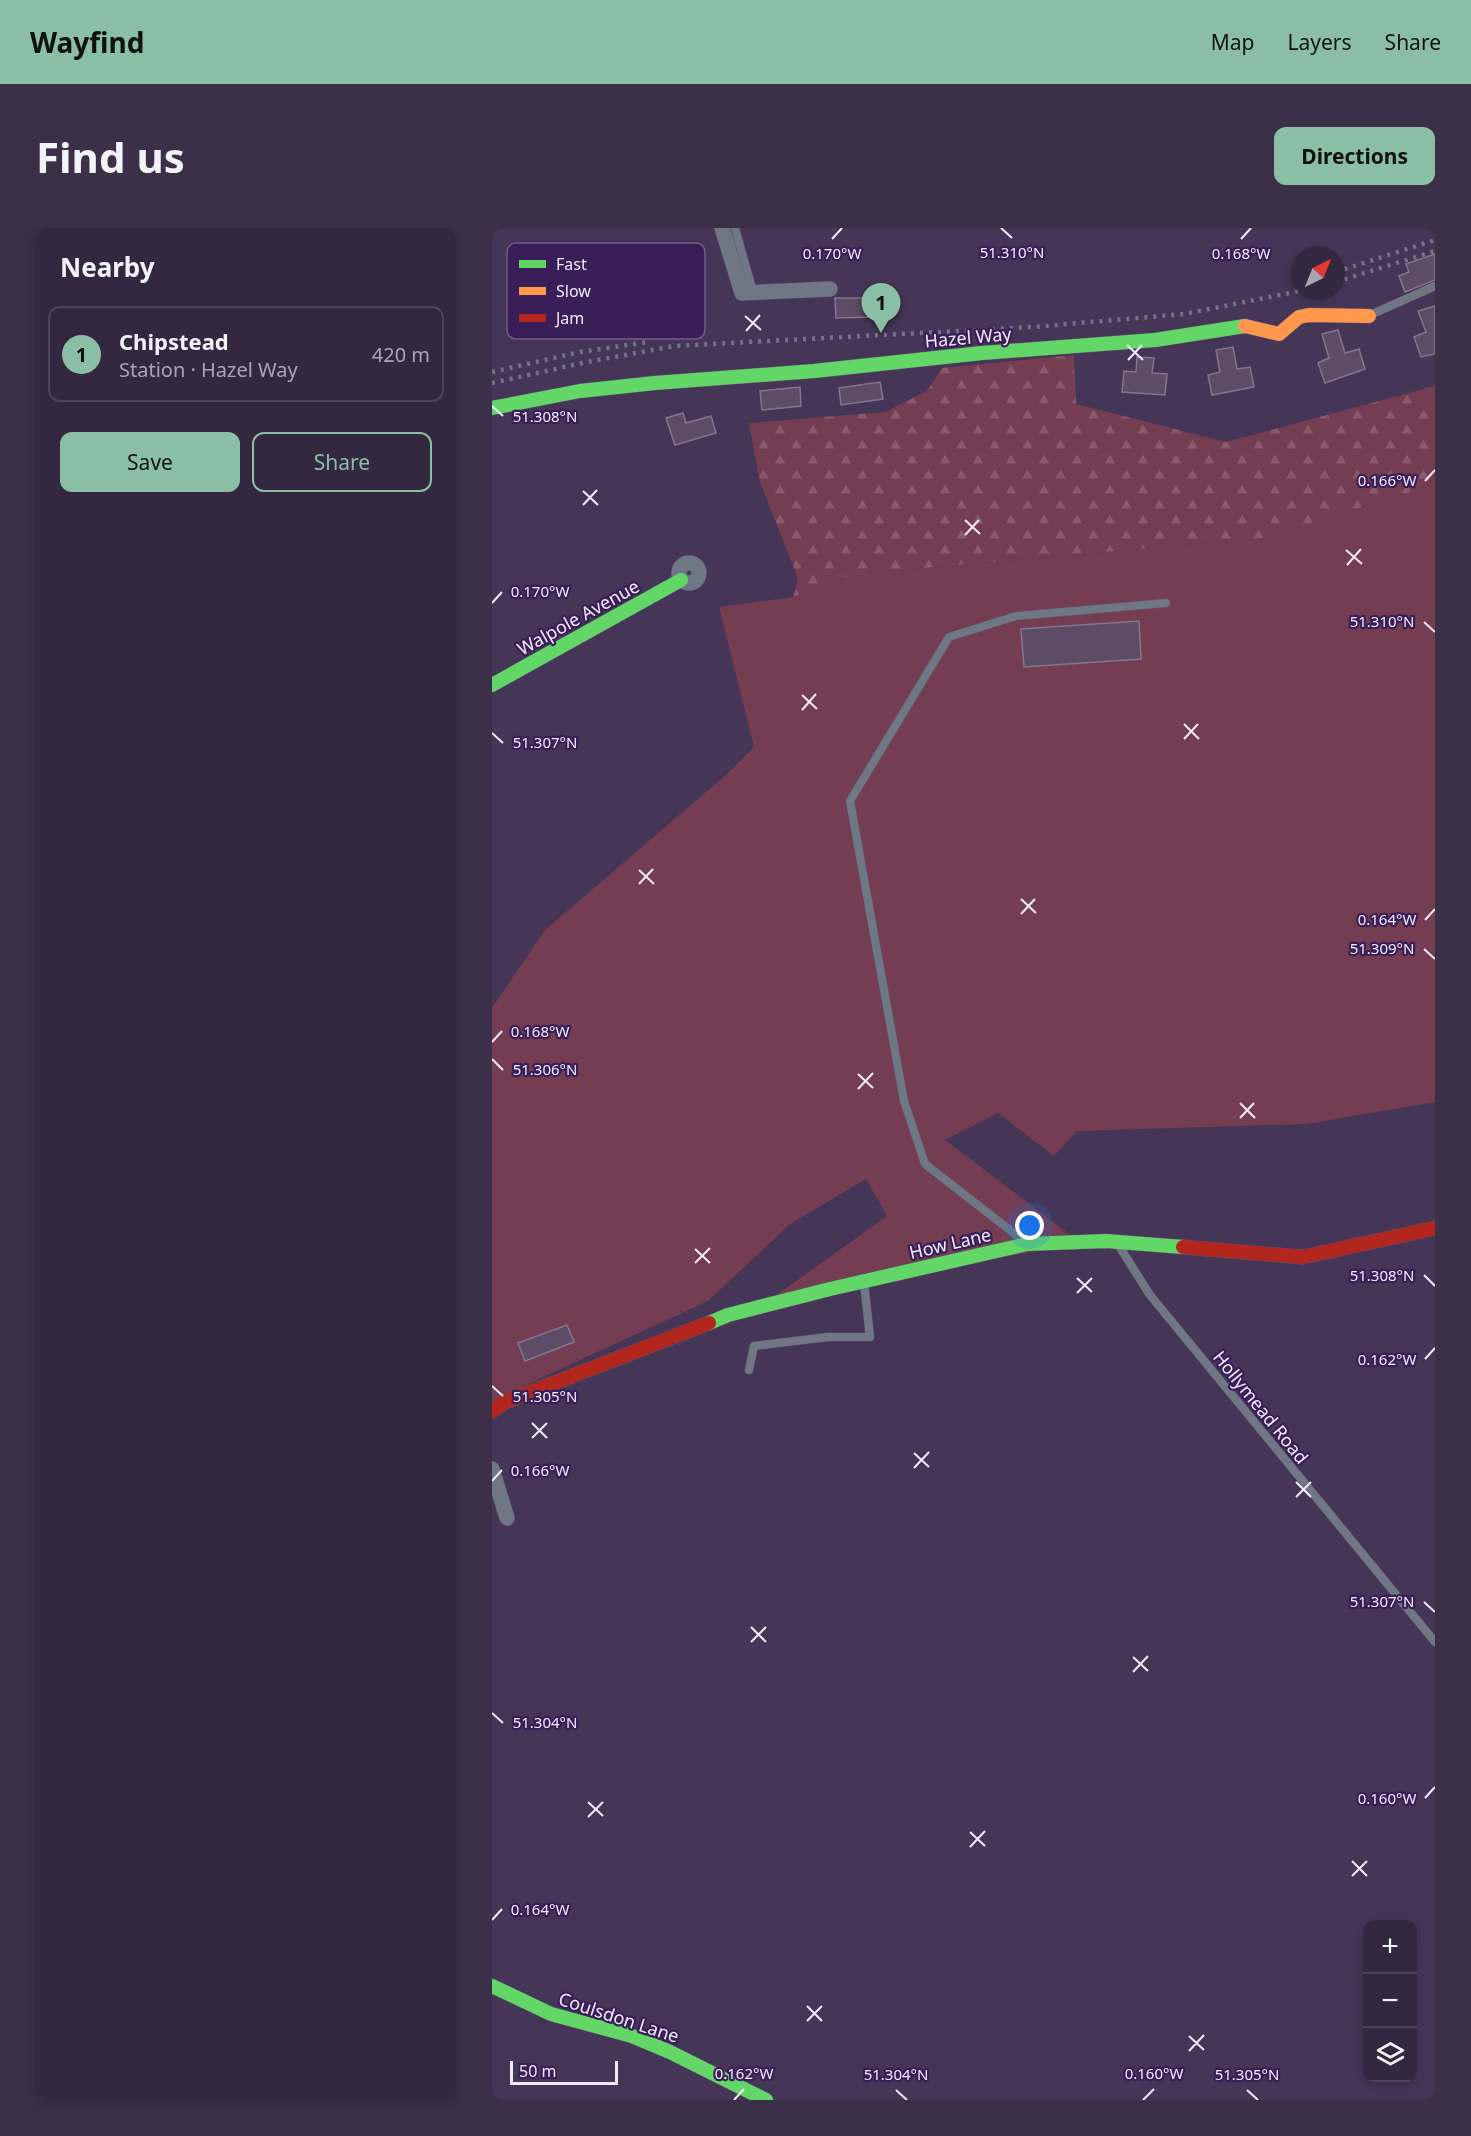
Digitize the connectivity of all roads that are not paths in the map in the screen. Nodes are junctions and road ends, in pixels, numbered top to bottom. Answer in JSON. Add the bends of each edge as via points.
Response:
{"nodes":[{"id":1,"x":722,"y":228,"type":"edge"},
{"id":2,"x":735,"y":228,"type":"edge"},
{"id":3,"x":1435,"y":286,"type":"edge"},
{"id":4,"x":830,"y":289,"type":"dead end"},
{"id":5,"x":753,"y":292,"type":"junction"},
{"id":6,"x":1369,"y":316,"type":"joint"},
{"id":7,"x":492,"y":408,"type":"edge"},
{"id":8,"x":681,"y":580,"type":"dead end"},
{"id":9,"x":1166,"y":603,"type":"dead end"},
{"id":10,"x":492,"y":685,"type":"edge"},
{"id":11,"x":1435,"y":1228,"type":"edge"},
{"id":12,"x":1117,"y":1242,"type":"junction"},
{"id":13,"x":1027,"y":1244,"type":"junction"},
{"id":14,"x":863,"y":1282,"type":"junction"},
{"id":15,"x":749,"y":1370,"type":"dead end"},
{"id":16,"x":492,"y":1410,"type":"edge"},
{"id":17,"x":492,"y":1469,"type":"edge"},
{"id":18,"x":507,"y":1518,"type":"dead end"},
{"id":19,"x":1435,"y":1642,"type":"edge"},
{"id":20,"x":492,"y":1986,"type":"edge"},
{"id":21,"x":766,"y":2100,"type":"edge"}],
"edges":[{"from":1,"to":5,"type":"street","via":[[742,293]]},
{"from":2,"to":5,"type":"lane"},
{"from":3,"to":6,"type":"lane"},
{"from":4,"to":5,"type":"street"},
{"from":6,"to":7,"type":"street","name":"Hazel Way","via":[[1299,317],[1279,334],[1243,326],[1155,340],[580,391]]},
{"from":8,"to":10,"type":"street","name":"Walpole Avenue"},
{"from":9,"to":13,"type":"lane","via":[[1016,616],[949,637],[850,801],[904,1101],[925,1164]]},
{"from":11,"to":12,"type":"street","name":"How Lane","via":[[1303,1257]]},
{"from":12,"to":13,"type":"street","name":"How Lane"},
{"from":12,"to":19,"type":"lane","name":"Hollymead Road","via":[[1150,1295]]},
{"from":13,"to":14,"type":"street","name":"How Lane"},
{"from":14,"to":15,"type":"lane","via":[[870,1337],[828,1337],[754,1346]]},
{"from":14,"to":16,"type":"street","name":"How Lane","via":[[728,1315]]},
{"from":17,"to":18,"type":"street"},
{"from":20,"to":21,"type":"street","name":"Coulsdon Lane","via":[[551,2014],[632,2036]]}]}
